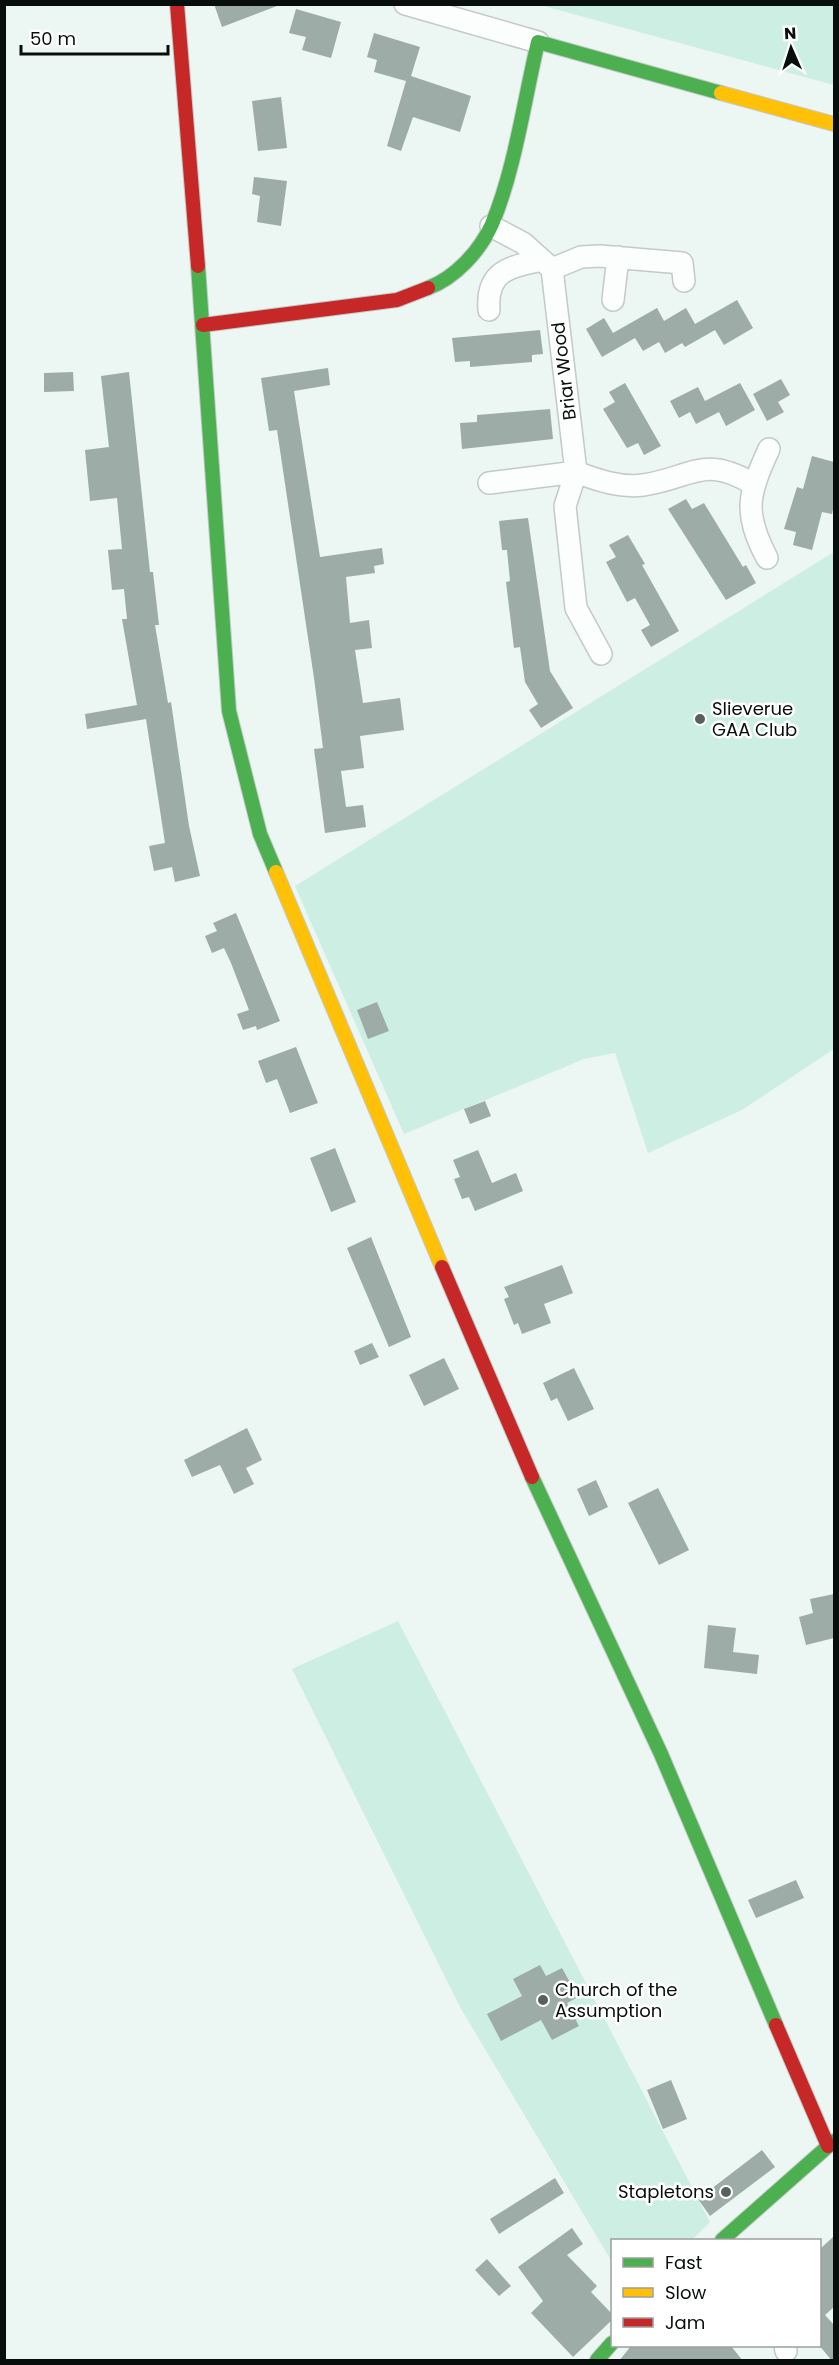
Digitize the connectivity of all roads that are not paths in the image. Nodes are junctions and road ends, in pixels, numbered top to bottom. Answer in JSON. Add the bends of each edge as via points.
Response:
{"nodes":[{"id":1,"x":177,"y":4,"type":"edge"},
{"id":2,"x":405,"y":4,"type":"edge"},
{"id":3,"x":538,"y":42,"type":"junction"},
{"id":4,"x":834,"y":124,"type":"edge"},
{"id":5,"x":492,"y":226,"type":"junction"},
{"id":6,"x":618,"y":257,"type":"junction"},
{"id":7,"x":547,"y":264,"type":"junction"},
{"id":8,"x":684,"y":281,"type":"dead end"},
{"id":9,"x":613,"y":300,"type":"dead end"},
{"id":10,"x":489,"y":310,"type":"dead end"},
{"id":11,"x":203,"y":326,"type":"junction"},
{"id":12,"x":769,"y":449,"type":"dead end"},
{"id":13,"x":576,"y":472,"type":"junction"},
{"id":14,"x":489,"y":483,"type":"dead end"},
{"id":15,"x":753,"y":484,"type":"junction"},
{"id":16,"x":767,"y":558,"type":"dead end"},
{"id":17,"x":601,"y":654,"type":"dead end"},
{"id":18,"x":831,"y":2144,"type":"edge"},
{"id":19,"x":724,"y":2239,"type":"edge"},
{"id":20,"x":611,"y":2344,"type":"edge"},
{"id":21,"x":597,"y":2361,"type":"edge"}],
"edges":[{"from":1,"to":11,"type":"street"},
{"from":2,"to":3,"type":"street"},
{"from":3,"to":4,"type":"street"},
{"from":3,"to":5,"type":"street"},
{"from":5,"to":7,"type":"street","via":[[524,243]]},
{"from":5,"to":11,"type":"street","via":[[469,259],[441,283],[397,300]]},
{"from":6,"to":7,"type":"street","via":[[580,257]]},
{"from":6,"to":8,"type":"street","via":[[682,263]]},
{"from":6,"to":9,"type":"street"},
{"from":7,"to":10,"type":"street","via":[[505,270],[492,283]]},
{"from":7,"to":13,"type":"street","name":"Briar Wood"},
{"from":11,"to":18,"type":"street","via":[[230,711],[260,834],[512,1434],[661,1754]]},
{"from":12,"to":15,"type":"street"},
{"from":13,"to":14,"type":"street"},
{"from":13,"to":15,"type":"street","via":[[604,483],[641,485],[711,468],[734,473]]},
{"from":13,"to":17,"type":"street","name":"Briar Wood","via":[[565,506],[576,608]]},
{"from":15,"to":16,"type":"street","via":[[754,532]]},
{"from":18,"to":19,"type":"street"},
{"from":20,"to":21,"type":"street"}]}
